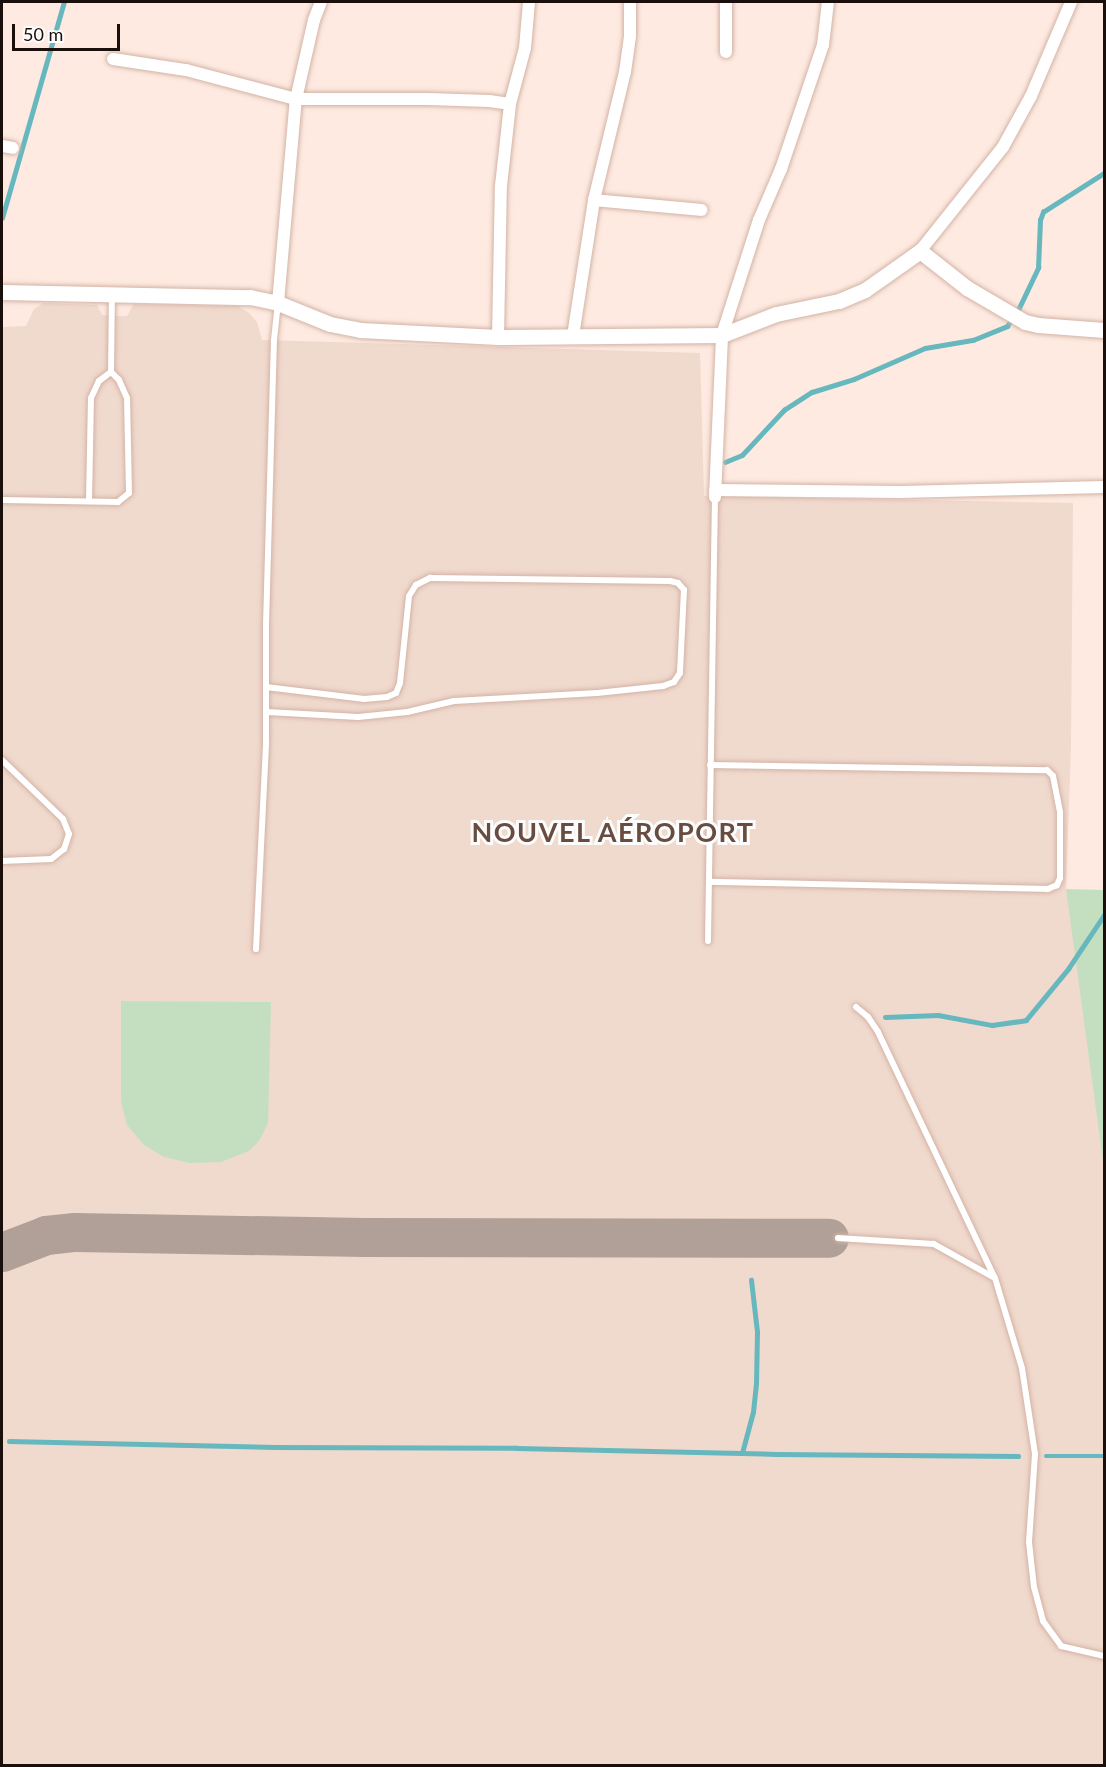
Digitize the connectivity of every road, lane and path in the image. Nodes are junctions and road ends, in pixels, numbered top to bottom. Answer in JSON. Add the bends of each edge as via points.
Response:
{"nodes":[{"id":1,"x":321,"y":2,"type":"edge"},
{"id":2,"x":529,"y":2,"type":"edge"},
{"id":3,"x":630,"y":2,"type":"edge"},
{"id":4,"x":726,"y":2,"type":"edge"},
{"id":5,"x":828,"y":2,"type":"edge"},
{"id":6,"x":1071,"y":2,"type":"edge"},
{"id":7,"x":726,"y":52,"type":"dead end"},
{"id":8,"x":113,"y":59,"type":"dead end"},
{"id":9,"x":297,"y":99,"type":"junction"},
{"id":10,"x":510,"y":104,"type":"junction"},
{"id":11,"x":594,"y":200,"type":"junction"},
{"id":12,"x":702,"y":210,"type":"dead end"},
{"id":13,"x":920,"y":251,"type":"junction"},
{"id":14,"x":2,"y":292,"type":"edge"},
{"id":15,"x":112,"y":294,"type":"junction"},
{"id":16,"x":278,"y":303,"type":"junction"},
{"id":17,"x":1104,"y":330,"type":"edge"},
{"id":18,"x":722,"y":335,"type":"junction"},
{"id":19,"x":573,"y":336,"type":"junction"},
{"id":20,"x":498,"y":337,"type":"junction"},
{"id":21,"x":111,"y":372,"type":"junction"},
{"id":22,"x":1104,"y":487,"type":"edge"},
{"id":23,"x":715,"y":494,"type":"junction"},
{"id":24,"x":2,"y":500,"type":"edge"},
{"id":25,"x":89,"y":501,"type":"junction"},
{"id":26,"x":266,"y":687,"type":"junction"},
{"id":27,"x":267,"y":712,"type":"junction"},
{"id":28,"x":2,"y":760,"type":"edge"},
{"id":29,"x":710,"y":765,"type":"junction"},
{"id":30,"x":2,"y":861,"type":"edge"},
{"id":31,"x":710,"y":882,"type":"junction"},
{"id":32,"x":708,"y":941,"type":"dead end"},
{"id":33,"x":256,"y":949,"type":"dead end"},
{"id":34,"x":856,"y":1007,"type":"dead end"},
{"id":35,"x":838,"y":1238,"type":"dead end"},
{"id":36,"x":995,"y":1278,"type":"junction"},
{"id":37,"x":1104,"y":1656,"type":"edge"}],
"edges":[{"from":1,"to":9,"type":"street"},
{"from":2,"to":10,"type":"street","via":[[525,48]]},
{"from":3,"to":11,"type":"street","via":[[625,72]]},
{"from":4,"to":7,"type":"street"},
{"from":5,"to":18,"type":"street","via":[[820,54]]},
{"from":6,"to":13,"type":"street","via":[[1031,96],[1003,147]]},
{"from":8,"to":9,"type":"street","via":[[186,70]]},
{"from":9,"to":10,"type":"street","via":[[428,99]]},
{"from":9,"to":16,"type":"street"},
{"from":10,"to":20,"type":"street","via":[[501,186]]},
{"from":11,"to":12,"type":"street"},
{"from":11,"to":19,"type":"street"},
{"from":13,"to":17,"type":"street","via":[[968,288],[1025,322]]},
{"from":13,"to":18,"type":"street","via":[[865,290],[839,301],[776,314]]},
{"from":14,"to":15,"type":"street"},
{"from":15,"to":16,"type":"street","via":[[250,297]]},
{"from":15,"to":21,"type":"lane"},
{"from":16,"to":20,"type":"street","via":[[330,324],[360,330]]},
{"from":16,"to":26,"type":"lane"},
{"from":18,"to":19,"type":"street"},
{"from":18,"to":23,"type":"street"},
{"from":19,"to":20,"type":"street"},
{"from":21,"to":25,"type":"lane","via":[[99,381],[91,398]]},
{"from":21,"to":25,"type":"lane","via":[[127,398],[129,493],[118,502]]},
{"from":22,"to":23,"type":"street"},
{"from":23,"to":29,"type":"lane"},
{"from":24,"to":25,"type":"lane"},
{"from":26,"to":27,"type":"lane"},
{"from":26,"to":27,"type":"lane","via":[[364,699],[387,698],[396,693],[409,596],[416,585],[430,578],[669,581],[684,590],[680,674],[674,682],[663,686],[454,700],[407,712],[358,717]]},
{"from":27,"to":33,"type":"lane"},
{"from":28,"to":30,"type":"lane","via":[[63,819],[69,834],[64,849],[51,860]]},
{"from":29,"to":31,"type":"lane"},
{"from":29,"to":31,"type":"lane","via":[[1047,770],[1053,776],[1060,812],[1058,885],[1048,889]]},
{"from":31,"to":32,"type":"lane"},
{"from":34,"to":36,"type":"lane","via":[[878,1032]]},
{"from":35,"to":36,"type":"lane","via":[[934,1244]]},
{"from":36,"to":37,"type":"lane","via":[[1022,1368],[1035,1454],[1029,1542],[1043,1621],[1061,1646]]}]}
